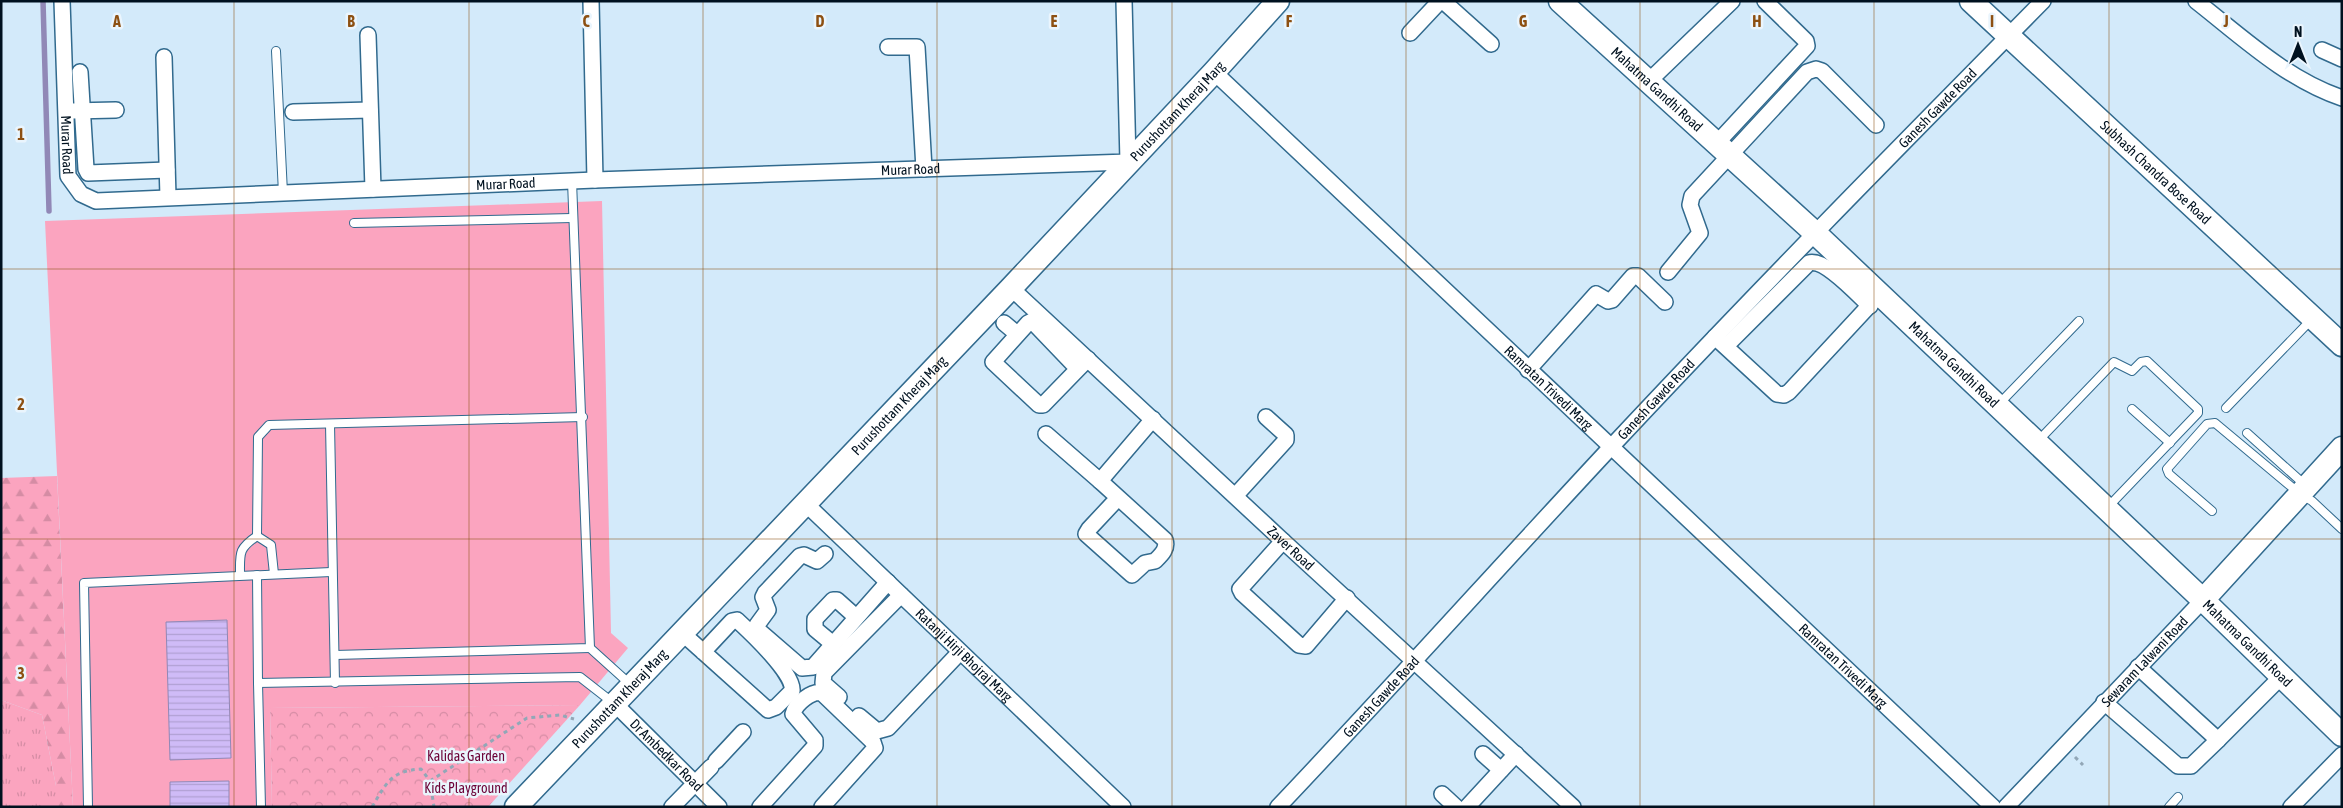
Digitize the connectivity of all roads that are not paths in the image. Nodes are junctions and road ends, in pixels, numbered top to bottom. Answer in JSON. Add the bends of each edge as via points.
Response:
{"nodes":[{"id":1,"x":62,"y":1,"type":"edge"},
{"id":2,"x":591,"y":1,"type":"edge"},
{"id":3,"x":1124,"y":1,"type":"edge"},
{"id":4,"x":1278,"y":1,"type":"edge"},
{"id":5,"x":1442,"y":1,"type":"edge"},
{"id":6,"x":1560,"y":1,"type":"edge"},
{"id":7,"x":1732,"y":1,"type":"edge"},
{"id":8,"x":1765,"y":1,"type":"edge"},
{"id":9,"x":1971,"y":1,"type":"edge"},
{"id":10,"x":2043,"y":1,"type":"edge"},
{"id":11,"x":2196,"y":1,"type":"edge"},
{"id":12,"x":1410,"y":34,"type":"dead end"},
{"id":13,"x":368,"y":35,"type":"dead end"},
{"id":14,"x":2008,"y":37,"type":"junction"},
{"id":15,"x":1490,"y":44,"type":"dead end"},
{"id":16,"x":888,"y":47,"type":"dead end"},
{"id":17,"x":276,"y":50,"type":"dead end"},
{"id":18,"x":2322,"y":50,"type":"dead end"},
{"id":19,"x":164,"y":57,"type":"dead end"},
{"id":20,"x":2342,"y":59,"type":"edge"},
{"id":21,"x":80,"y":72,"type":"dead end"},
{"id":22,"x":1214,"y":72,"type":"junction"},
{"id":23,"x":1649,"y":81,"type":"junction"},
{"id":24,"x":2342,"y":98,"type":"edge"},
{"id":25,"x":116,"y":110,"type":"dead end"},
{"id":26,"x":370,"y":110,"type":"junction"},
{"id":27,"x":82,"y":111,"type":"junction"},
{"id":28,"x":65,"y":112,"type":"junction"},
{"id":29,"x":293,"y":112,"type":"dead end"},
{"id":30,"x":1876,"y":125,"type":"dead end"},
{"id":31,"x":1723,"y":149,"type":"junction"},
{"id":32,"x":1128,"y":162,"type":"junction"},
{"id":33,"x":924,"y":169,"type":"junction"},
{"id":34,"x":168,"y":170,"type":"junction"},
{"id":35,"x":596,"y":180,"type":"junction"},
{"id":36,"x":572,"y":181,"type":"junction"},
{"id":37,"x":373,"y":189,"type":"junction"},
{"id":38,"x":283,"y":193,"type":"junction"},
{"id":39,"x":168,"y":197,"type":"junction"},
{"id":40,"x":572,"y":218,"type":"junction"},
{"id":41,"x":354,"y":223,"type":"dead end"},
{"id":42,"x":1814,"y":232,"type":"junction"},
{"id":43,"x":1668,"y":272,"type":"dead end"},
{"id":44,"x":1011,"y":288,"type":"junction"},
{"id":45,"x":1875,"y":300,"type":"junction"},
{"id":46,"x":1665,"y":302,"type":"dead end"},
{"id":47,"x":2313,"y":318,"type":"junction"},
{"id":48,"x":2079,"y":321,"type":"dead end"},
{"id":49,"x":1004,"y":323,"type":"dead end"},
{"id":50,"x":1017,"y":334,"type":"junction"},
{"id":51,"x":1056,"y":337,"type":"junction"},
{"id":52,"x":1720,"y":341,"type":"junction"},
{"id":53,"x":2342,"y":345,"type":"edge"},
{"id":54,"x":1083,"y":364,"type":"junction"},
{"id":55,"x":1528,"y":370,"type":"junction"},
{"id":56,"x":1998,"y":405,"type":"junction"},
{"id":57,"x":2226,"y":408,"type":"dead end"},
{"id":58,"x":2132,"y":409,"type":"dead end"},
{"id":59,"x":582,"y":417,"type":"junction"},
{"id":60,"x":1266,"y":417,"type":"dead end"},
{"id":61,"x":1154,"y":419,"type":"junction"},
{"id":62,"x":330,"y":424,"type":"junction"},
{"id":63,"x":2246,"y":433,"type":"dead end"},
{"id":64,"x":1046,"y":434,"type":"dead end"},
{"id":65,"x":2037,"y":442,"type":"junction"},
{"id":66,"x":2170,"y":443,"type":"junction"},
{"id":67,"x":1610,"y":448,"type":"junction"},
{"id":68,"x":2342,"y":448,"type":"edge"},
{"id":69,"x":1100,"y":481,"type":"junction"},
{"id":70,"x":2304,"y":490,"type":"junction"},
{"id":71,"x":1236,"y":495,"type":"junction"},
{"id":72,"x":1118,"y":498,"type":"junction"},
{"id":73,"x":805,"y":503,"type":"junction"},
{"id":74,"x":2107,"y":509,"type":"junction"},
{"id":75,"x":2212,"y":511,"type":"dead end"},
{"id":76,"x":2342,"y":529,"type":"edge"},
{"id":77,"x":257,"y":536,"type":"junction"},
{"id":78,"x":1283,"y":541,"type":"junction"},
{"id":79,"x":825,"y":554,"type":"dead end"},
{"id":80,"x":331,"y":572,"type":"junction"},
{"id":81,"x":274,"y":574,"type":"junction"},
{"id":82,"x":240,"y":575,"type":"junction"},
{"id":83,"x":257,"y":575,"type":"junction"},
{"id":84,"x":888,"y":582,"type":"junction"},
{"id":85,"x":901,"y":595,"type":"junction"},
{"id":86,"x":1347,"y":598,"type":"junction"},
{"id":87,"x":2203,"y":600,"type":"junction"},
{"id":88,"x":856,"y":617,"type":"junction"},
{"id":89,"x":679,"y":635,"type":"junction"},
{"id":90,"x":832,"y":644,"type":"junction"},
{"id":91,"x":590,"y":648,"type":"junction"},
{"id":92,"x":703,"y":652,"type":"junction"},
{"id":93,"x":960,"y":652,"type":"junction"},
{"id":94,"x":335,"y":655,"type":"junction"},
{"id":95,"x":1416,"y":662,"type":"junction"},
{"id":96,"x":2138,"y":667,"type":"junction"},
{"id":97,"x":2281,"y":677,"type":"junction"},
{"id":98,"x":258,"y":683,"type":"junction"},
{"id":99,"x":335,"y":683,"type":"junction"},
{"id":100,"x":631,"y":685,"type":"junction"},
{"id":101,"x":736,"y":689,"type":"dead end"},
{"id":102,"x":2104,"y":702,"type":"junction"},
{"id":103,"x":614,"y":703,"type":"junction"},
{"id":104,"x":742,"y":732,"type":"dead end"},
{"id":105,"x":2342,"y":735,"type":"edge"},
{"id":106,"x":2218,"y":740,"type":"junction"},
{"id":107,"x":1483,"y":754,"type":"dead end"},
{"id":108,"x":1516,"y":754,"type":"junction"},
{"id":109,"x":2342,"y":755,"type":"edge"},
{"id":110,"x":1501,"y":770,"type":"junction"},
{"id":111,"x":696,"y":784,"type":"junction"},
{"id":112,"x":1442,"y":794,"type":"dead end"},
{"id":113,"x":2178,"y":797,"type":"dead end"},
{"id":114,"x":522,"y":805,"type":"edge"},
{"id":115,"x":88,"y":807,"type":"edge"},
{"id":116,"x":261,"y":807,"type":"edge"},
{"id":117,"x":672,"y":807,"type":"edge"},
{"id":118,"x":719,"y":807,"type":"edge"},
{"id":119,"x":760,"y":807,"type":"edge"},
{"id":120,"x":822,"y":807,"type":"edge"},
{"id":121,"x":1123,"y":807,"type":"edge"},
{"id":122,"x":1278,"y":807,"type":"edge"},
{"id":123,"x":1456,"y":807,"type":"edge"},
{"id":124,"x":1467,"y":807,"type":"edge"},
{"id":125,"x":1573,"y":807,"type":"edge"},
{"id":126,"x":1993,"y":807,"type":"edge"},
{"id":127,"x":2006,"y":807,"type":"edge"},
{"id":128,"x":2169,"y":807,"type":"edge"},
{"id":129,"x":2291,"y":807,"type":"edge"}],
"edges":[{"from":1,"to":28,"type":"street","name":"Murar Road"},
{"from":2,"to":35,"type":"street"},
{"from":3,"to":32,"type":"street"},
{"from":4,"to":22,"type":"main road","name":"Purushottam Kheraj Marg"},
{"from":5,"to":12,"type":"street"},
{"from":5,"to":15,"type":"street"},
{"from":6,"to":23,"type":"main road","name":"Mahatma Gandhi Road"},
{"from":7,"to":23,"type":"street"},
{"from":8,"to":31,"type":"street","via":[[1806,41],[1807,46]]},
{"from":9,"to":14,"type":"main road","name":"Subhash Chandra Bose Road"},
{"from":10,"to":14,"type":"street","name":"Ganesh Gawde Road"},
{"from":11,"to":24,"type":"street","via":[[2281,68],[2321,91]]},
{"from":13,"to":26,"type":"street"},
{"from":14,"to":42,"type":"street","name":"Ganesh Gawde Road"},
{"from":14,"to":47,"type":"main road","name":"Subhash Chandra Bose Road"},
{"from":16,"to":33,"type":"street","via":[[917,47]]},
{"from":17,"to":38,"type":"lane"},
{"from":18,"to":20,"type":"street"},
{"from":19,"to":34,"type":"street"},
{"from":21,"to":27,"type":"street"},
{"from":22,"to":32,"type":"main road","name":"Purushottam Kheraj Marg"},
{"from":22,"to":55,"type":"street","name":"Ramratan Trivedi Marg"},
{"from":23,"to":31,"type":"main road","name":"Mahatma Gandhi Road"},
{"from":25,"to":27,"type":"street"},
{"from":26,"to":29,"type":"street"},
{"from":26,"to":37,"type":"street"},
{"from":27,"to":28,"type":"street"},
{"from":27,"to":34,"type":"street","via":[[88,173]]},
{"from":28,"to":39,"type":"street","name":"Murar Road","via":[[68,176],[81,194],[96,201]]},
{"from":30,"to":31,"type":"street","via":[[1822,71],[1812,69]]},
{"from":31,"to":42,"type":"main road","name":"Mahatma Gandhi Road"},
{"from":31,"to":43,"type":"street","via":[[1692,196],[1690,205],[1700,233]]},
{"from":32,"to":33,"type":"street","name":"Murar Road"},
{"from":32,"to":44,"type":"main road","name":"Purushottam Kheraj Marg"},
{"from":33,"to":35,"type":"street","name":"Murar Road"},
{"from":34,"to":39,"type":"street"},
{"from":35,"to":36,"type":"street","name":"Murar Road"},
{"from":36,"to":37,"type":"street","name":"Murar Road"},
{"from":36,"to":40,"type":"lane"},
{"from":37,"to":38,"type":"street","name":"Murar Road"},
{"from":38,"to":39,"type":"street","name":"Murar Road"},
{"from":40,"to":41,"type":"lane"},
{"from":40,"to":59,"type":"lane"},
{"from":42,"to":45,"type":"main road","name":"Mahatma Gandhi Road"},
{"from":42,"to":52,"type":"street","name":"Ganesh Gawde Road"},
{"from":44,"to":51,"type":"street","name":"Zaver Road"},
{"from":44,"to":73,"type":"main road","name":"Purushottam Kheraj Marg"},
{"from":45,"to":52,"type":"street","via":[[1824,265],[1808,263]]},
{"from":45,"to":52,"type":"street","via":[[1784,395],[1777,394]]},
{"from":45,"to":56,"type":"main road","name":"Mahatma Gandhi Road"},
{"from":46,"to":55,"type":"street","via":[[1638,276],[1633,276],[1612,300],[1596,294]]},
{"from":47,"to":53,"type":"main road","name":"Subhash Chandra Bose Road"},
{"from":47,"to":57,"type":"lane"},
{"from":48,"to":56,"type":"lane"},
{"from":49,"to":50,"type":"street"},
{"from":50,"to":51,"type":"street","via":[[1032,321]]},
{"from":50,"to":54,"type":"street","via":[[993,362],[1039,405],[1043,405]]},
{"from":51,"to":54,"type":"street","name":"Zaver Road"},
{"from":52,"to":67,"type":"street","name":"Ganesh Gawde Road"},
{"from":54,"to":61,"type":"street","name":"Zaver Road"},
{"from":55,"to":67,"type":"street","name":"Ramratan Trivedi Marg"},
{"from":56,"to":65,"type":"main road","name":"Mahatma Gandhi Road"},
{"from":58,"to":66,"type":"lane"},
{"from":59,"to":62,"type":"lane"},
{"from":59,"to":91,"type":"lane"},
{"from":60,"to":71,"type":"street","via":[[1286,435],[1286,440]]},
{"from":61,"to":69,"type":"street"},
{"from":61,"to":71,"type":"street","name":"Zaver Road"},
{"from":62,"to":77,"type":"lane","via":[[269,425],[258,436]]},
{"from":62,"to":80,"type":"lane"},
{"from":63,"to":70,"type":"lane"},
{"from":64,"to":69,"type":"street"},
{"from":65,"to":66,"type":"lane","via":[[2110,365],[2119,362],[2132,371],[2145,361],[2199,410]]},
{"from":65,"to":74,"type":"main road","name":"Mahatma Gandhi Road"},
{"from":66,"to":74,"type":"lane"},
{"from":67,"to":95,"type":"street","name":"Ganesh Gawde Road"},
{"from":67,"to":126,"type":"street","name":"Ramratan Trivedi Marg"},
{"from":68,"to":70,"type":"main road","name":"Sewaram Lalwani Road"},
{"from":69,"to":72,"type":"street"},
{"from":70,"to":75,"type":"lane","via":[[2219,425],[2211,423],[2167,472]]},
{"from":70,"to":76,"type":"lane"},
{"from":70,"to":87,"type":"main road","name":"Sewaram Lalwani Road"},
{"from":71,"to":78,"type":"street","name":"Zaver Road"},
{"from":72,"to":72,"type":"street","via":[[1166,544],[1166,549],[1155,561],[1145,562],[1132,575],[1086,534]]},
{"from":73,"to":84,"type":"street","name":"Ratanji Hirji Bhojraj Marg"},
{"from":73,"to":89,"type":"main road","name":"Purushottam Kheraj Marg"},
{"from":74,"to":87,"type":"main road","name":"Mahatma Gandhi Road"},
{"from":77,"to":81,"type":"lane","via":[[271,545]]},
{"from":77,"to":82,"type":"lane","via":[[240,552]]},
{"from":78,"to":86,"type":"street","name":"Zaver Road"},
{"from":78,"to":86,"type":"street","via":[[1240,589],[1299,645],[1306,646]]},
{"from":79,"to":90,"type":"street","via":[[817,561],[800,556],[765,593],[762,597],[768,610],[759,620],[757,629],[802,668],[813,667]]},
{"from":80,"to":81,"type":"lane"},
{"from":80,"to":94,"type":"lane"},
{"from":81,"to":83,"type":"lane"},
{"from":82,"to":83,"type":"lane"},
{"from":82,"to":115,"type":"lane","via":[[84,583]]},
{"from":83,"to":98,"type":"lane"},
{"from":84,"to":85,"type":"street","name":"Ratanji Hirji Bhojraj Marg"},
{"from":84,"to":88,"type":"street"},
{"from":85,"to":93,"type":"street","name":"Ratanji Hirji Bhojraj Marg"},
{"from":85,"to":93,"type":"street","via":[[824,673],[823,683],[872,728],[883,730]]},
{"from":86,"to":95,"type":"street","name":"Zaver Road"},
{"from":87,"to":96,"type":"street","name":"Sewaram Lalwani Road"},
{"from":87,"to":97,"type":"main road","name":"Mahatma Gandhi Road"},
{"from":88,"to":90,"type":"street"},
{"from":88,"to":90,"type":"street","via":[[833,600],[815,619],[815,629]]},
{"from":89,"to":92,"type":"street"},
{"from":89,"to":100,"type":"main road","name":"Purushottam Kheraj Marg"},
{"from":89,"to":101,"type":"street"},
{"from":91,"to":94,"type":"lane"},
{"from":91,"to":100,"type":"lane"},
{"from":92,"to":92,"type":"street","via":[[768,710],[776,707],[792,691],[790,682],[767,649],[737,620],[732,621]]},
{"from":93,"to":121,"type":"street","name":"Ratanji Hirji Bhojraj Marg"},
{"from":94,"to":99,"type":"lane"},
{"from":95,"to":108,"type":"street","name":"Zaver Road"},
{"from":95,"to":122,"type":"street","name":"Ganesh Gawde Road"},
{"from":96,"to":102,"type":"street","name":"Sewaram Lalwani Road"},
{"from":96,"to":106,"type":"street"},
{"from":97,"to":105,"type":"main road","name":"Mahatma Gandhi Road"},
{"from":97,"to":106,"type":"street"},
{"from":98,"to":99,"type":"lane"},
{"from":98,"to":116,"type":"lane"},
{"from":99,"to":103,"type":"lane","via":[[580,677]]},
{"from":100,"to":103,"type":"main road","name":"Purushottam Kheraj Marg"},
{"from":102,"to":106,"type":"street","via":[[2178,766],[2191,766]]},
{"from":102,"to":127,"type":"street","name":"Sewaram Lalwani Road"},
{"from":103,"to":111,"type":"street","name":"Dr Ambedkar Road"},
{"from":103,"to":114,"type":"main road","name":"Purushottam Kheraj Marg"},
{"from":104,"to":111,"type":"street"},
{"from":107,"to":110,"type":"street"},
{"from":108,"to":110,"type":"street"},
{"from":108,"to":125,"type":"street","name":"Zaver Road"},
{"from":109,"to":129,"type":"street"},
{"from":110,"to":124,"type":"street"},
{"from":111,"to":117,"type":"street"},
{"from":111,"to":118,"type":"street","name":"Dr Ambedkar Road"},
{"from":112,"to":123,"type":"street"},
{"from":113,"to":128,"type":"lane"},
{"from":119,"to":120,"type":"street","via":[[813,750],[815,740],[792,714],[813,692],[822,694],[875,748]]}]}
